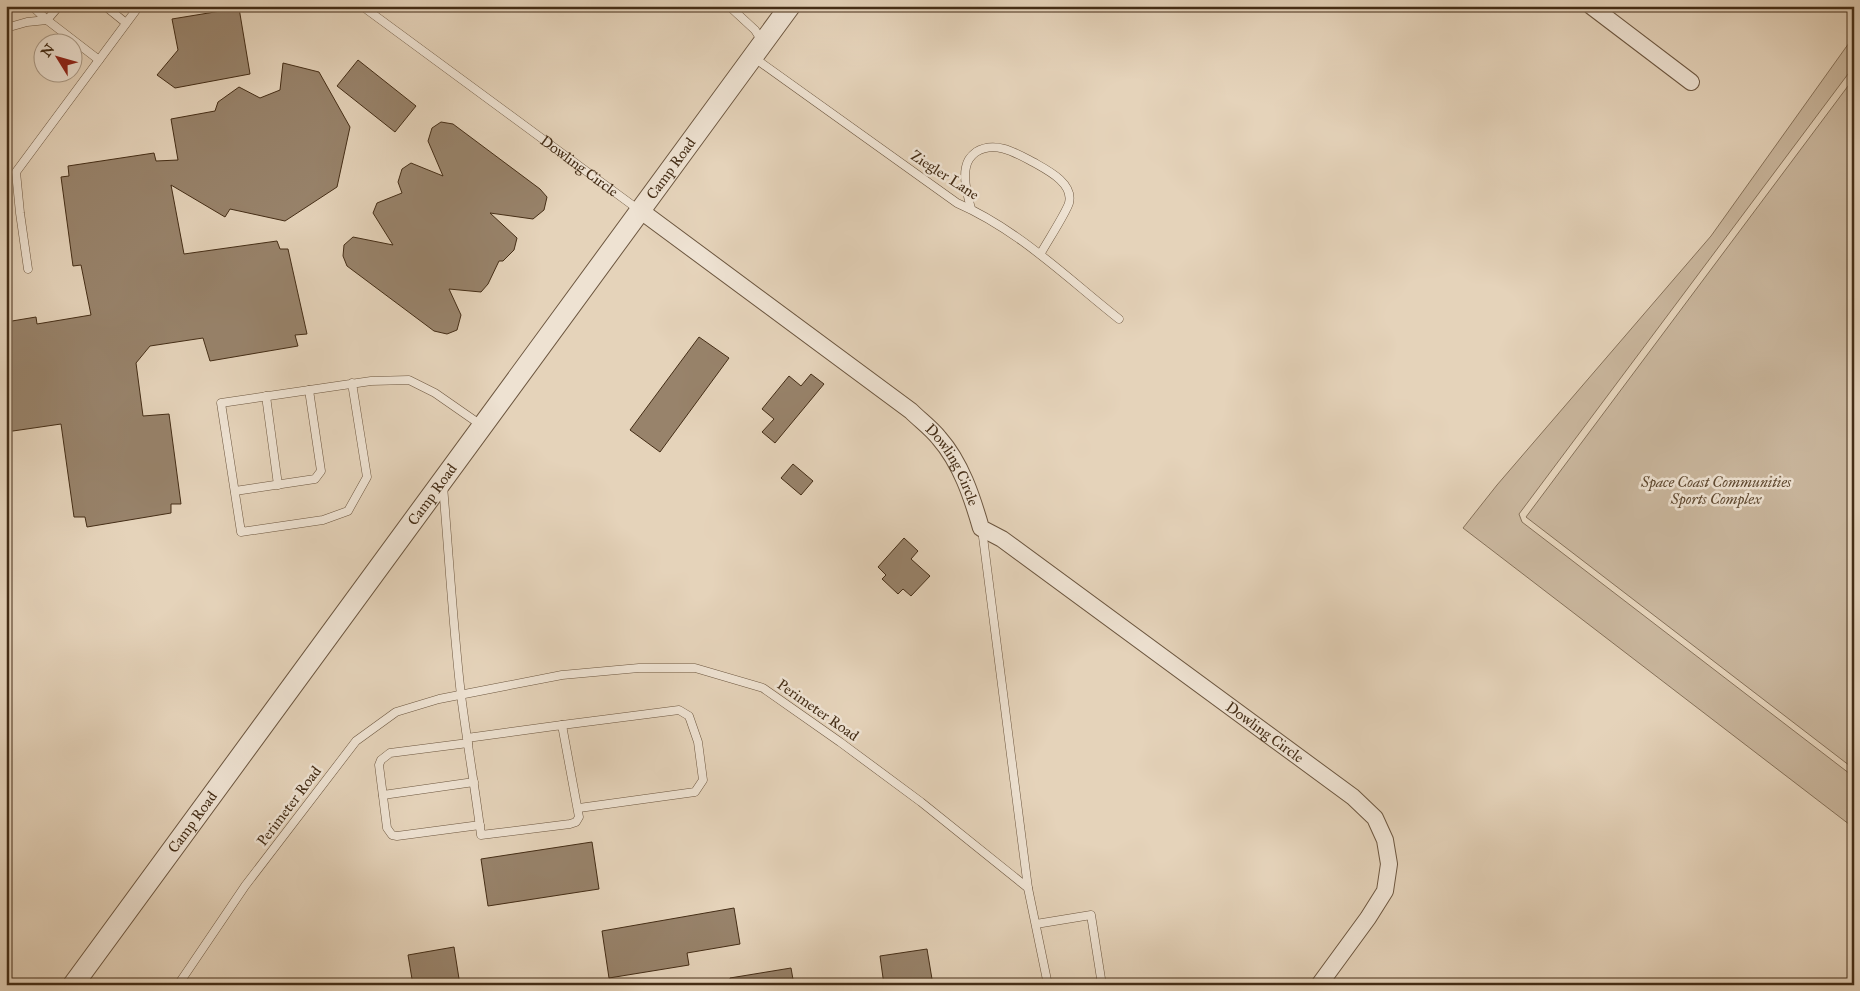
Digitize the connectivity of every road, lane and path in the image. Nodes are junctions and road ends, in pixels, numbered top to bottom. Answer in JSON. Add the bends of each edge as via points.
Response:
{"nodes":[{"id":1,"x":32,"y":6,"type":"edge"},
{"id":2,"x":59,"y":6,"type":"edge"},
{"id":3,"x":104,"y":6,"type":"edge"},
{"id":4,"x":138,"y":6,"type":"edge"},
{"id":5,"x":362,"y":6,"type":"edge"},
{"id":6,"x":729,"y":6,"type":"edge"},
{"id":7,"x":790,"y":6,"type":"edge"},
{"id":8,"x":1591,"y":6,"type":"edge"},
{"id":9,"x":47,"y":20,"type":"junction"},
{"id":10,"x":126,"y":23,"type":"junction"},
{"id":11,"x":6,"y":28,"type":"edge"},
{"id":12,"x":758,"y":50,"type":"junction"},
{"id":13,"x":99,"y":60,"type":"junction"},
{"id":14,"x":1691,"y":82,"type":"dead end"},
{"id":15,"x":971,"y":209,"type":"junction"},
{"id":16,"x":641,"y":211,"type":"junction"},
{"id":17,"x":1040,"y":253,"type":"junction"},
{"id":18,"x":28,"y":269,"type":"dead end"},
{"id":19,"x":1120,"y":319,"type":"dead end"},
{"id":20,"x":352,"y":383,"type":"junction"},
{"id":21,"x":309,"y":390,"type":"junction"},
{"id":22,"x":266,"y":396,"type":"junction"},
{"id":23,"x":483,"y":426,"type":"junction"},
{"id":24,"x":442,"y":482,"type":"junction"},
{"id":25,"x":278,"y":485,"type":"junction"},
{"id":26,"x":235,"y":491,"type":"junction"},
{"id":27,"x":982,"y":528,"type":"junction"},
{"id":28,"x":461,"y":695,"type":"junction"},
{"id":29,"x":562,"y":725,"type":"junction"},
{"id":30,"x":468,"y":741,"type":"junction"},
{"id":31,"x":474,"y":782,"type":"junction"},
{"id":32,"x":383,"y":795,"type":"junction"},
{"id":33,"x":578,"y":808,"type":"junction"},
{"id":34,"x":480,"y":825,"type":"junction"},
{"id":35,"x":1028,"y":888,"type":"junction"},
{"id":36,"x":1036,"y":924,"type":"junction"},
{"id":37,"x":73,"y":985,"type":"edge"},
{"id":38,"x":178,"y":985,"type":"edge"},
{"id":39,"x":1048,"y":985,"type":"edge"},
{"id":40,"x":1102,"y":985,"type":"edge"},
{"id":41,"x":1319,"y":985,"type":"edge"}],
"edges":[{"from":1,"to":9,"type":"lane"},
{"from":2,"to":9,"type":"lane"},
{"from":3,"to":10,"type":"lane"},
{"from":4,"to":10,"type":"lane"},
{"from":5,"to":16,"type":"lane","name":"Dowling Circle"},
{"from":6,"to":12,"type":"lane","name":"Ziegler Lane","via":[[755,30]]},
{"from":7,"to":12,"type":"street","name":"Camp Road"},
{"from":8,"to":14,"type":"street"},
{"from":9,"to":11,"type":"lane"},
{"from":9,"to":13,"type":"lane"},
{"from":10,"to":13,"type":"lane"},
{"from":12,"to":15,"type":"lane","name":"Ziegler Lane","via":[[957,202]]},
{"from":12,"to":16,"type":"street","name":"Camp Road"},
{"from":13,"to":18,"type":"lane","via":[[16,172]]},
{"from":15,"to":17,"type":"lane","name":"Ziegler Lane"},
{"from":15,"to":17,"type":"lane","via":[[966,166],[972,154],[984,147],[1018,153],[1050,172],[1063,183],[1069,202]]},
{"from":16,"to":23,"type":"street","name":"Camp Road"},
{"from":16,"to":27,"type":"street","name":"Dowling Circle","via":[[911,411],[939,438],[957,465]]},
{"from":17,"to":19,"type":"lane","name":"Ziegler Lane"},
{"from":20,"to":21,"type":"lane"},
{"from":20,"to":23,"type":"lane","via":[[409,380],[435,393]]},
{"from":20,"to":26,"type":"lane","via":[[367,477],[348,511],[323,520],[241,532]]},
{"from":21,"to":22,"type":"lane"},
{"from":21,"to":25,"type":"lane","via":[[320,471],[315,479]]},
{"from":22,"to":25,"type":"lane"},
{"from":22,"to":26,"type":"lane","via":[[221,403]]},
{"from":23,"to":24,"type":"street","name":"Camp Road"},
{"from":24,"to":28,"type":"lane"},
{"from":24,"to":37,"type":"street","name":"Camp Road"},
{"from":25,"to":26,"type":"lane"},
{"from":27,"to":35,"type":"lane"},
{"from":27,"to":41,"type":"street","name":"Dowling Circle","via":[[1002,538],[1354,797],[1375,818],[1385,840],[1389,864],[1385,892]]},
{"from":28,"to":30,"type":"lane"},
{"from":28,"to":35,"type":"lane","name":"Perimeter Road","via":[[562,675],[639,668],[695,668],[763,688],[921,802]]},
{"from":28,"to":38,"type":"lane","name":"Perimeter Road","via":[[396,712],[356,741],[245,886]]},
{"from":29,"to":30,"type":"lane"},
{"from":29,"to":33,"type":"lane"},
{"from":29,"to":33,"type":"lane","via":[[679,710],[690,716],[698,742],[702,780],[695,792]]},
{"from":30,"to":31,"type":"lane"},
{"from":30,"to":32,"type":"lane","via":[[384,756],[379,765]]},
{"from":31,"to":32,"type":"lane"},
{"from":31,"to":34,"type":"lane"},
{"from":32,"to":34,"type":"lane","via":[[387,828],[397,836]]},
{"from":33,"to":34,"type":"lane","via":[[580,817],[570,824],[481,835]]},
{"from":35,"to":36,"type":"lane"},
{"from":36,"to":39,"type":"lane"},
{"from":36,"to":40,"type":"lane","via":[[1091,915]]}]}
